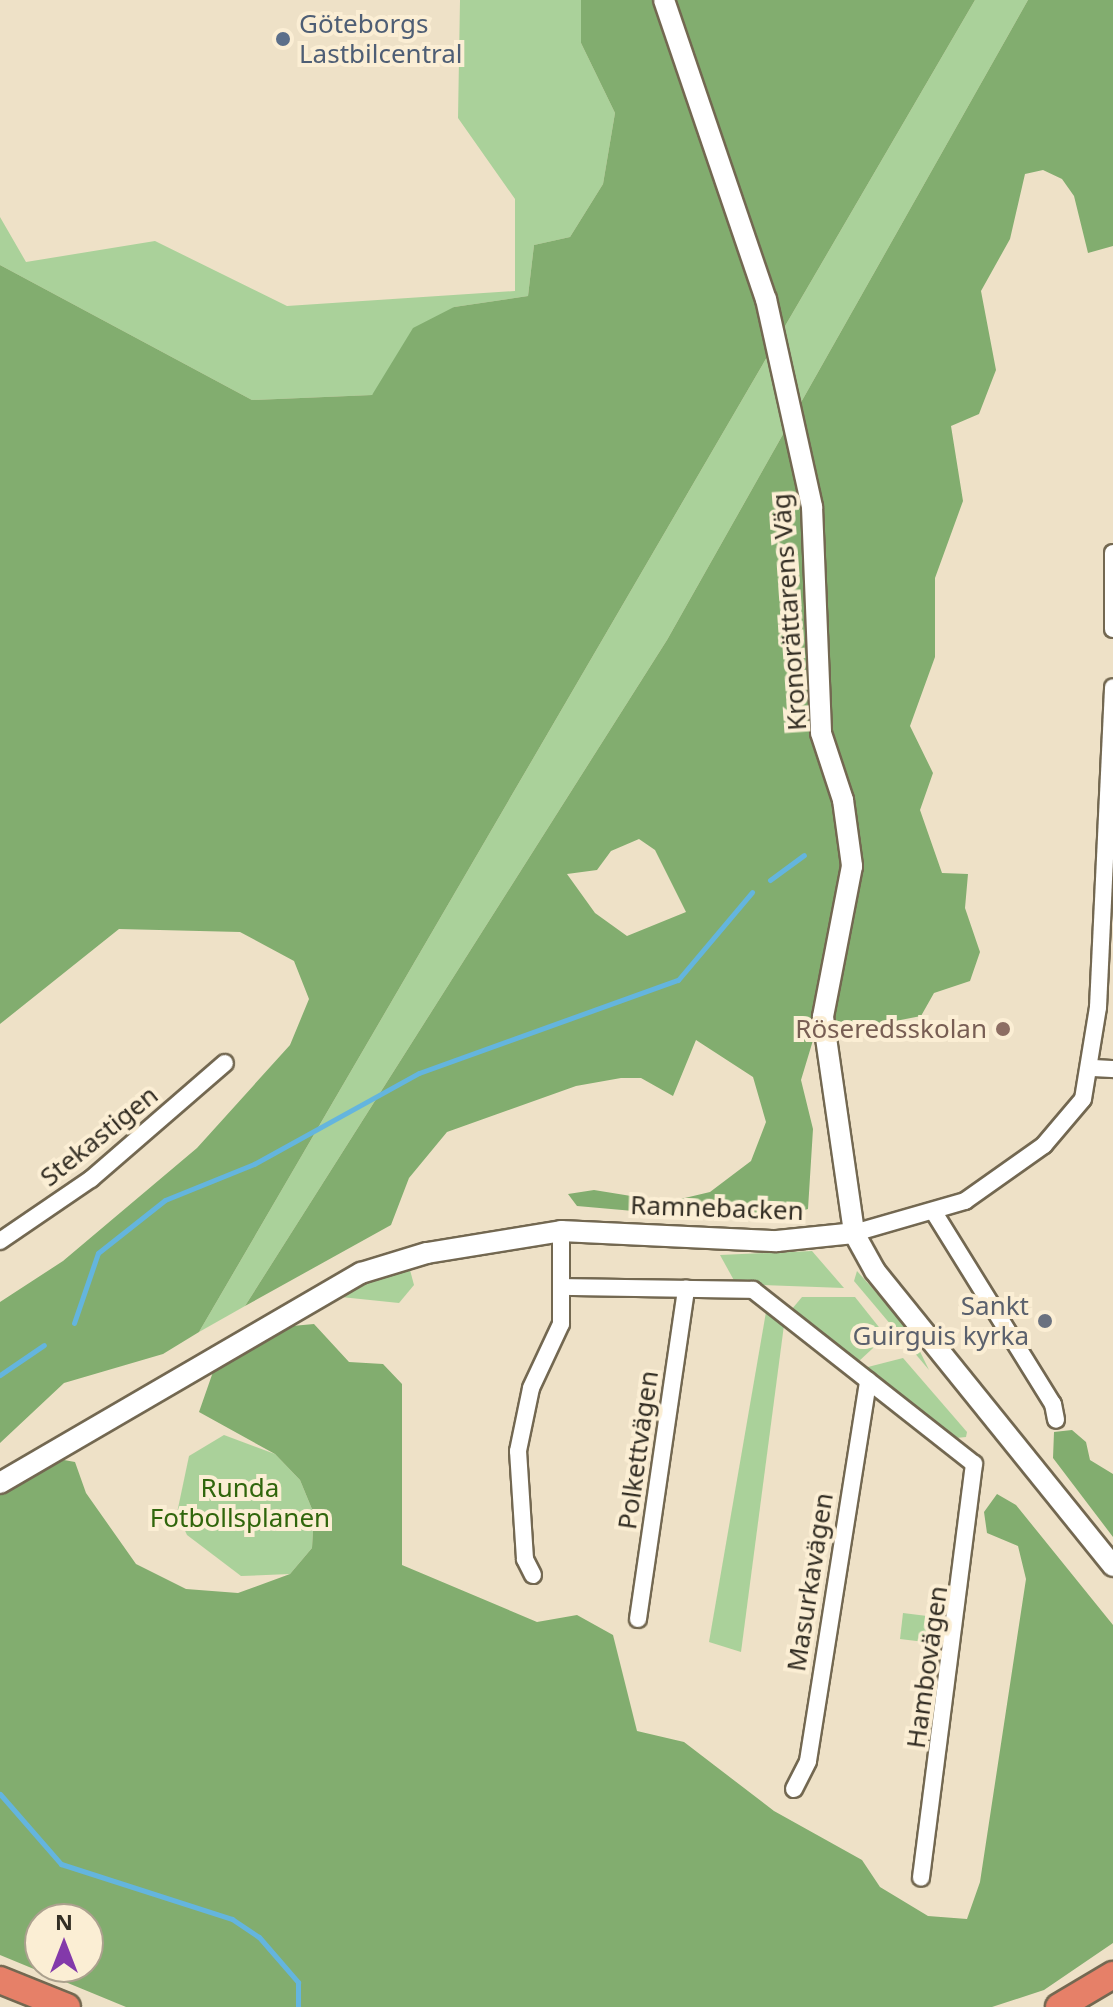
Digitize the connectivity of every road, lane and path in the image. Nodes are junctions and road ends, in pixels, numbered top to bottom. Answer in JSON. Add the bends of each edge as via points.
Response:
{"nodes":[{"id":1,"x":664,"y":0,"type":"edge"},
{"id":2,"x":1113,"y":553,"type":"edge"},
{"id":3,"x":1113,"y":629,"type":"edge"},
{"id":4,"x":1113,"y":687,"type":"edge"},
{"id":5,"x":225,"y":1063,"type":"dead end"},
{"id":6,"x":1092,"y":1068,"type":"junction"},
{"id":7,"x":1113,"y":1069,"type":"edge"},
{"id":8,"x":935,"y":1214,"type":"junction"},
{"id":9,"x":561,"y":1231,"type":"junction"},
{"id":10,"x":854,"y":1233,"type":"junction"},
{"id":11,"x":0,"y":1241,"type":"edge"},
{"id":12,"x":565,"y":1287,"type":"junction"},
{"id":13,"x":686,"y":1288,"type":"junction"},
{"id":14,"x":868,"y":1381,"type":"junction"},
{"id":15,"x":1056,"y":1420,"type":"dead end"},
{"id":16,"x":0,"y":1483,"type":"edge"},
{"id":17,"x":1113,"y":1566,"type":"edge"},
{"id":18,"x":533,"y":1575,"type":"dead end"},
{"id":19,"x":638,"y":1619,"type":"dead end"},
{"id":20,"x":794,"y":1789,"type":"dead end"},
{"id":21,"x":921,"y":1878,"type":"dead end"},
{"id":22,"x":1113,"y":1975,"type":"edge"},
{"id":23,"x":0,"y":1980,"type":"edge"},
{"id":24,"x":67,"y":2007,"type":"edge"},
{"id":25,"x":1059,"y":2007,"type":"edge"}],
"edges":[{"from":1,"to":10,"type":"street","name":"Kronorättarens Väg","via":[[766,299],[812,507],[821,733],[843,800],[852,866],[823,1017]]},
{"from":2,"to":3,"type":"street"},
{"from":4,"to":6,"type":"street","name":"Ramnebacken"},
{"from":5,"to":11,"type":"street","name":"Stekastigen","via":[[91,1179]]},
{"from":6,"to":7,"type":"street"},
{"from":6,"to":8,"type":"street","name":"Ramnebacken","via":[[1083,1099],[1062,1129],[1008,1174]]},
{"from":8,"to":10,"type":"street","name":"Ramnebacken"},
{"from":8,"to":15,"type":"street","via":[[1053,1404]]},
{"from":9,"to":10,"type":"street","name":"Ramnebacken","via":[[777,1241]]},
{"from":9,"to":12,"type":"street"},
{"from":9,"to":16,"type":"street","name":"Ramnebacken","via":[[495,1238],[361,1273]]},
{"from":10,"to":17,"type":"street","via":[[875,1271]]},
{"from":12,"to":13,"type":"street"},
{"from":12,"to":18,"type":"street","via":[[561,1324],[531,1388],[518,1451],[525,1559]]},
{"from":13,"to":14,"type":"street","via":[[769,1297]]},
{"from":13,"to":19,"type":"street","name":"Polkettvägen"},
{"from":14,"to":20,"type":"street","name":"Masurkavägen","via":[[808,1761]]},
{"from":14,"to":21,"type":"street","name":"Hambovägen","via":[[974,1464]]},
{"from":22,"to":25,"type":"highway"},
{"from":23,"to":24,"type":"highway"}]}
